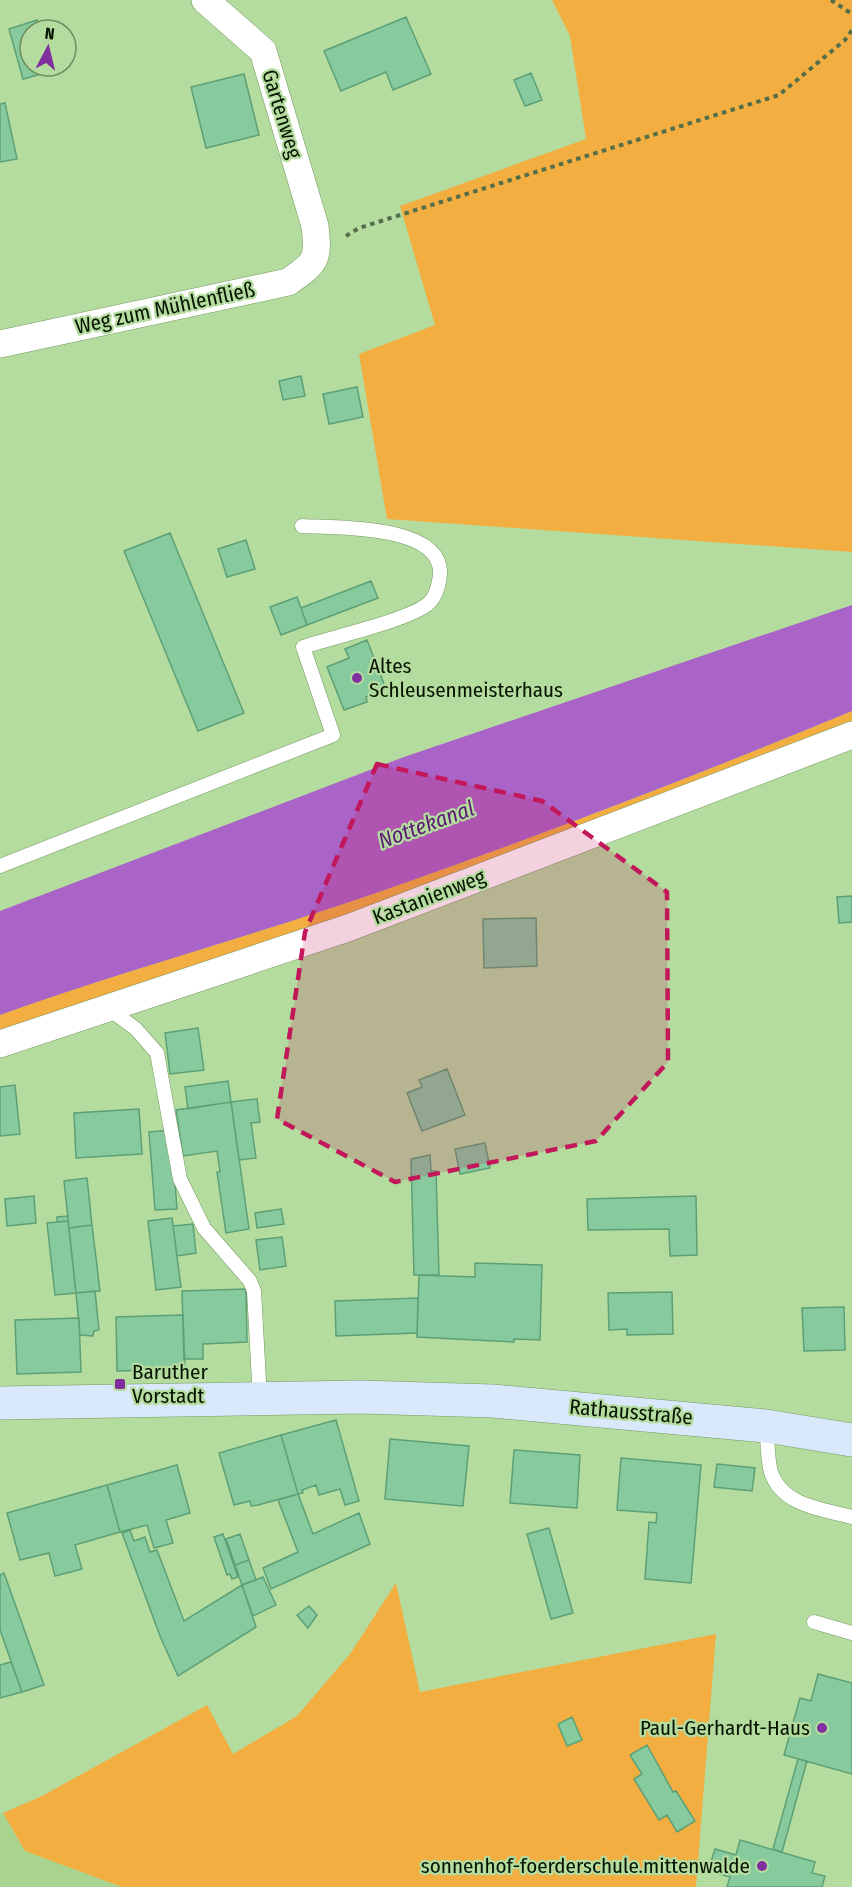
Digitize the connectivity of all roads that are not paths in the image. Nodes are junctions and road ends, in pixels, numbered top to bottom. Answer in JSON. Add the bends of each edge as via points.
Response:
{"nodes":[{"id":1,"x":205,"y":0,"type":"edge"},
{"id":2,"x":318,"y":252,"type":"joint"},
{"id":3,"x":0,"y":344,"type":"edge"},
{"id":4,"x":302,"y":526,"type":"dead end"},
{"id":5,"x":852,"y":735,"type":"edge"},
{"id":6,"x":0,"y":866,"type":"edge"},
{"id":7,"x":109,"y":1009,"type":"junction"},
{"id":8,"x":0,"y":1044,"type":"edge"},
{"id":9,"x":260,"y":1399,"type":"junction"},
{"id":10,"x":0,"y":1402,"type":"edge"},
{"id":11,"x":766,"y":1426,"type":"junction"},
{"id":12,"x":852,"y":1440,"type":"edge"},
{"id":13,"x":852,"y":1517,"type":"edge"},
{"id":14,"x":814,"y":1622,"type":"dead end"},
{"id":15,"x":852,"y":1633,"type":"edge"}],
"edges":[{"from":1,"to":2,"type":"street","name":"Gartenweg","via":[[263,51],[315,226]]},
{"from":2,"to":3,"type":"street","name":"Weg zum Mühlenfließ","via":[[307,269],[288,282]]},
{"from":4,"to":6,"type":"lane","via":[[392,532],[417,541],[433,554],[440,570],[439,586],[429,603],[404,615],[303,647],[333,735]]},
{"from":5,"to":7,"type":"street","name":"Kastanienweg","via":[[348,928]]},
{"from":7,"to":8,"type":"street","name":"Kastanienweg"},
{"from":7,"to":9,"type":"lane","via":[[136,1029],[157,1053],[180,1179],[204,1228],[250,1281],[254,1291]]},
{"from":9,"to":10,"type":"main road"},
{"from":9,"to":11,"type":"main road","name":"Rathausstraße","via":[[409,1398],[590,1408]]},
{"from":11,"to":12,"type":"main road","name":"Rathausstraße"},
{"from":11,"to":13,"type":"lane","via":[[771,1471],[780,1491],[801,1504]]},
{"from":14,"to":15,"type":"lane"}]}
